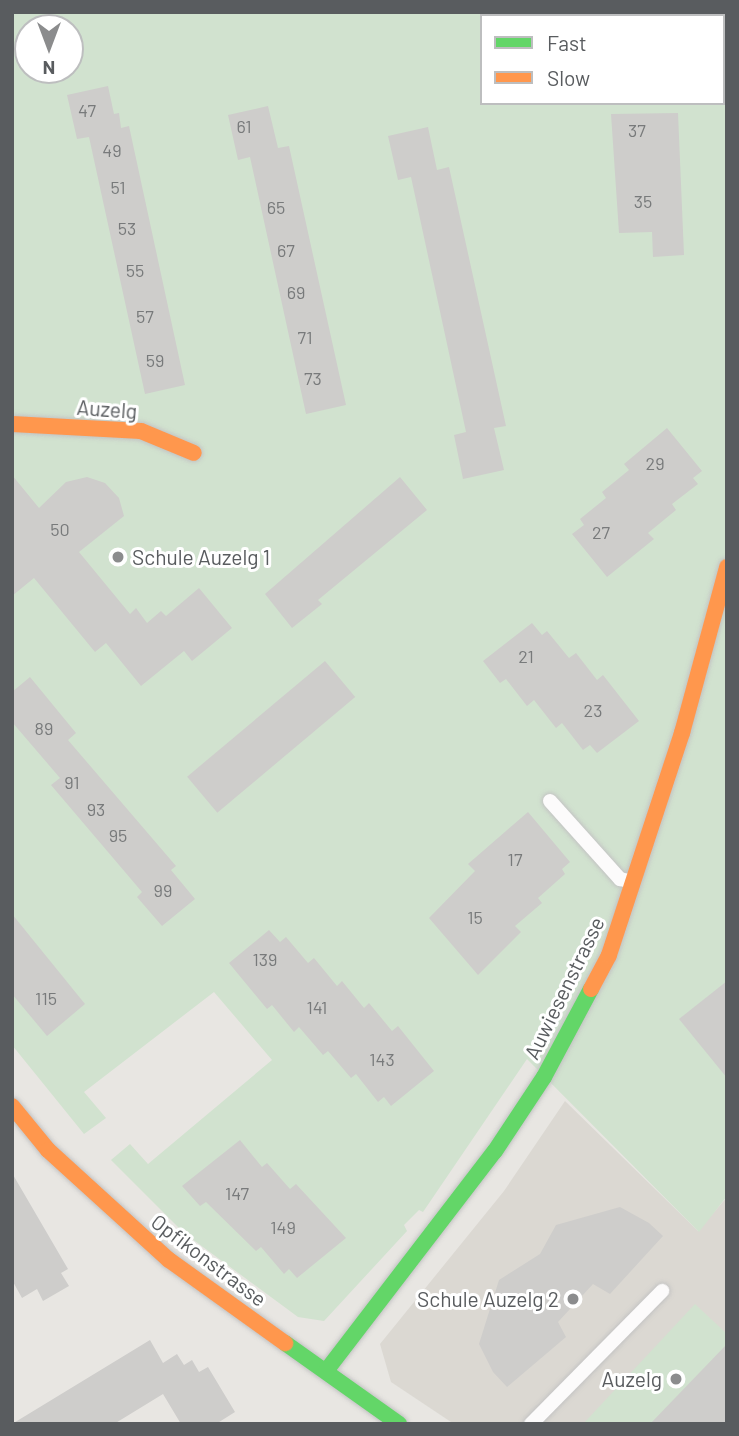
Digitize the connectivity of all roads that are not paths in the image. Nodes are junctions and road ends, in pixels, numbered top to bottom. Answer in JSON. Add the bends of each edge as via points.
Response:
{"nodes":[{"id":1,"x":12,"y":424,"type":"edge"},
{"id":2,"x":194,"y":453,"type":"dead end"},
{"id":3,"x":727,"y":567,"type":"edge"},
{"id":4,"x":550,"y":801,"type":"dead end"},
{"id":5,"x":634,"y":883,"type":"junction"},
{"id":6,"x":12,"y":1106,"type":"edge"},
{"id":7,"x":662,"y":1291,"type":"dead end"},
{"id":8,"x":326,"y":1371,"type":"junction"},
{"id":9,"x":399,"y":1424,"type":"edge"},
{"id":10,"x":531,"y":1424,"type":"edge"}],
"edges":[{"from":1,"to":2,"type":"street","name":"Auzelg","via":[[141,431]]},
{"from":3,"to":5,"type":"street","name":"Auwiesenstrasse","via":[[682,733]]},
{"from":4,"to":5,"type":"lane","via":[[620,878]]},
{"from":5,"to":8,"type":"street","name":"Auwiesenstrasse","via":[[608,955],[544,1077],[495,1151]]},
{"from":6,"to":8,"type":"street","name":"Opfikonstrasse","via":[[48,1150],[169,1260]]},
{"from":7,"to":10,"type":"lane"},
{"from":8,"to":9,"type":"street","name":"Opfikonstrasse"}]}
